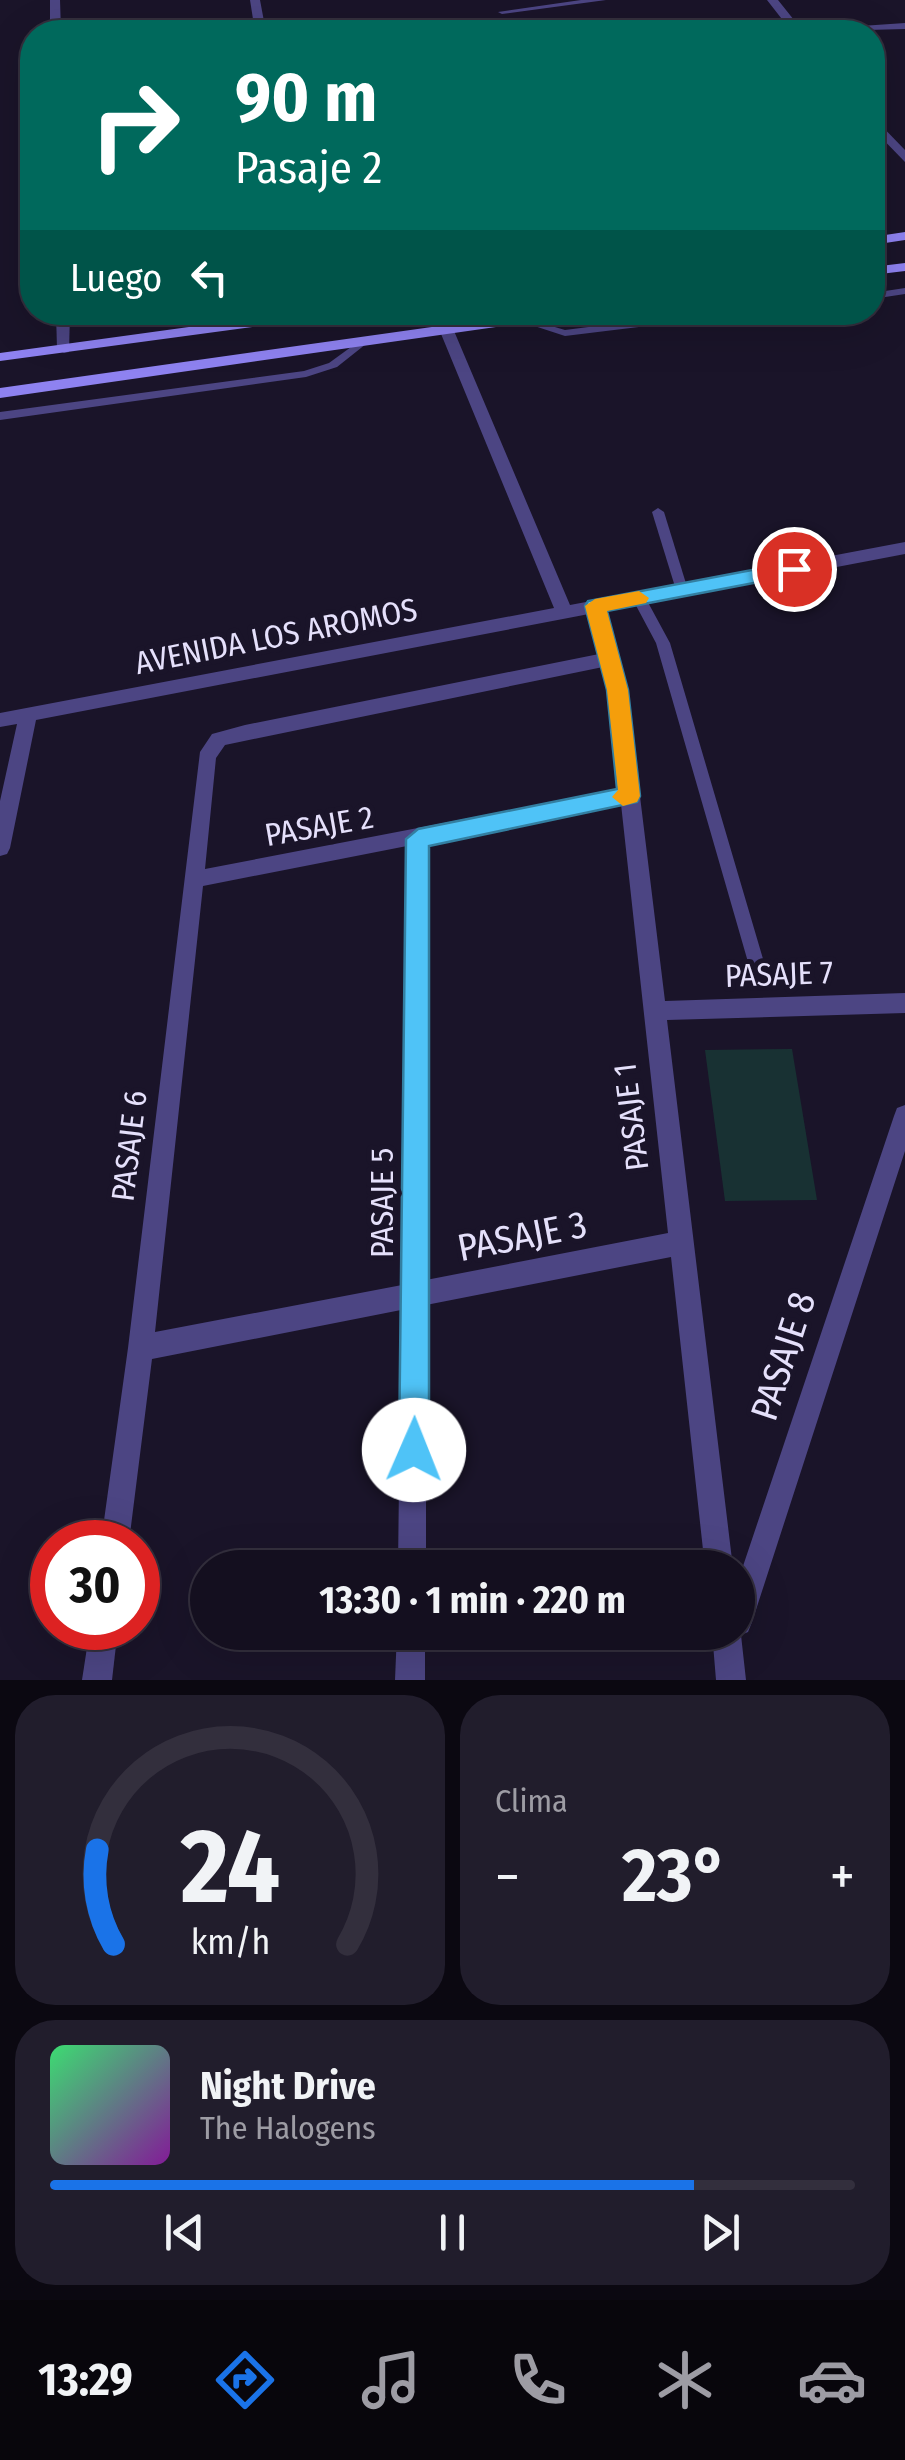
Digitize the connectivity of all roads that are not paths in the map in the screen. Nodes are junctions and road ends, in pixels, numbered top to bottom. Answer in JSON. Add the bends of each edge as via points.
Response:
{"nodes":[{"id":1,"x":602,"y":0,"type":"edge"},
{"id":2,"x":772,"y":0,"type":"edge"},
{"id":3,"x":502,"y":12,"type":"dead end"},
{"id":4,"x":788,"y":20,"type":"edge"},
{"id":5,"x":885,"y":135,"type":"edge"},
{"id":6,"x":905,"y":158,"type":"edge"},
{"id":7,"x":63,"y":325,"type":"edge"},
{"id":8,"x":235,"y":325,"type":"edge"},
{"id":9,"x":444,"y":325,"type":"edge"},
{"id":10,"x":484,"y":325,"type":"edge"},
{"id":11,"x":539,"y":325,"type":"edge"},
{"id":12,"x":625,"y":325,"type":"edge"},
{"id":13,"x":446,"y":330,"type":"junction"},
{"id":14,"x":362,"y":342,"type":"junction"},
{"id":15,"x":64,"y":349,"type":"junction"},
{"id":16,"x":0,"y":357,"type":"edge"},
{"id":17,"x":0,"y":393,"type":"edge"},
{"id":18,"x":0,"y":416,"type":"edge"},
{"id":19,"x":658,"y":512,"type":"dead end"},
{"id":20,"x":905,"y":548,"type":"edge"},
{"id":21,"x":682,"y":590,"type":"junction"},
{"id":22,"x":639,"y":598,"type":"junction"},
{"id":23,"x":595,"y":606,"type":"junction"},
{"id":24,"x":564,"y":612,"type":"junction"},
{"id":25,"x":608,"y":659,"type":"junction"},
{"id":26,"x":28,"y":714,"type":"junction"},
{"id":27,"x":0,"y":720,"type":"edge"},
{"id":28,"x":629,"y":796,"type":"junction"},
{"id":29,"x":418,"y":839,"type":"junction"},
{"id":30,"x":0,"y":848,"type":"edge"},
{"id":31,"x":196,"y":878,"type":"junction"},
{"id":32,"x":758,"y":969,"type":"dead end"},
{"id":33,"x":905,"y":1003,"type":"edge"},
{"id":34,"x":654,"y":1011,"type":"junction"},
{"id":35,"x":905,"y":1116,"type":"edge"},
{"id":36,"x":682,"y":1243,"type":"junction"},
{"id":37,"x":417,"y":1294,"type":"junction"},
{"id":38,"x":142,"y":1348,"type":"junction"},
{"id":39,"x":118,"y":1520,"type":"edge"},
{"id":40,"x":412,"y":1550,"type":"edge"},
{"id":41,"x":717,"y":1550,"type":"edge"},
{"id":42,"x":755,"y":1565,"type":"edge"},
{"id":43,"x":101,"y":1650,"type":"edge"},
{"id":44,"x":411,"y":1650,"type":"edge"},
{"id":45,"x":732,"y":1650,"type":"edge"},
{"id":46,"x":96,"y":1680,"type":"edge"},
{"id":47,"x":410,"y":1680,"type":"edge"},
{"id":48,"x":731,"y":1680,"type":"edge"}],
"edges":[{"from":1,"to":3,"type":"lane"},
{"from":2,"to":4,"type":"street"},
{"from":5,"to":6,"type":"street"},
{"from":7,"to":15,"type":"street"},
{"from":8,"to":15,"type":"street"},
{"from":9,"to":13,"type":"street"},
{"from":10,"to":13,"type":"street"},
{"from":11,"to":12,"type":"lane","via":[[564,332]]},
{"from":13,"to":14,"type":"street"},
{"from":13,"to":24,"type":"street"},
{"from":14,"to":17,"type":"street"},
{"from":14,"to":18,"type":"lane","via":[[333,365],[306,374]]},
{"from":15,"to":16,"type":"street"},
{"from":19,"to":21,"type":"lane"},
{"from":20,"to":21,"type":"street","name":"AVENIDA LOS AROMOS"},
{"from":21,"to":22,"type":"street","name":"AVENIDA LOS AROMOS"},
{"from":22,"to":23,"type":"street","name":"AVENIDA LOS AROMOS"},
{"from":22,"to":32,"type":"lane","via":[[662,643]]},
{"from":23,"to":24,"type":"street","name":"AVENIDA LOS AROMOS"},
{"from":23,"to":25,"type":"street","name":"PASAJE 1"},
{"from":24,"to":26,"type":"street","name":"AVENIDA LOS AROMOS"},
{"from":25,"to":28,"type":"street","name":"PASAJE 1","via":[[618,690]]},
{"from":25,"to":31,"type":"street","name":"PASAJE 6","via":[[219,739],[207,757]]},
{"from":26,"to":27,"type":"street","name":"AVENIDA LOS AROMOS"},
{"from":26,"to":30,"type":"street"},
{"from":28,"to":29,"type":"street","name":"PASAJE 2"},
{"from":28,"to":34,"type":"street","name":"PASAJE 1"},
{"from":29,"to":31,"type":"street","name":"PASAJE 2"},
{"from":29,"to":37,"type":"street","name":"PASAJE 5"},
{"from":31,"to":38,"type":"street","name":"PASAJE 6"},
{"from":33,"to":34,"type":"street","name":"PASAJE 7"},
{"from":34,"to":36,"type":"street","name":"PASAJE 1"},
{"from":35,"to":42,"type":"street","name":"PASAJE 8"},
{"from":36,"to":37,"type":"street","name":"PASAJE 3"},
{"from":36,"to":41,"type":"street","name":"PASAJE 1"},
{"from":37,"to":38,"type":"street","name":"PASAJE 3"},
{"from":37,"to":40,"type":"street","name":"PASAJE 5"},
{"from":38,"to":39,"type":"street","name":"PASAJE 6"},
{"from":43,"to":46,"type":"street"},
{"from":44,"to":47,"type":"street"},
{"from":45,"to":48,"type":"street"}]}
